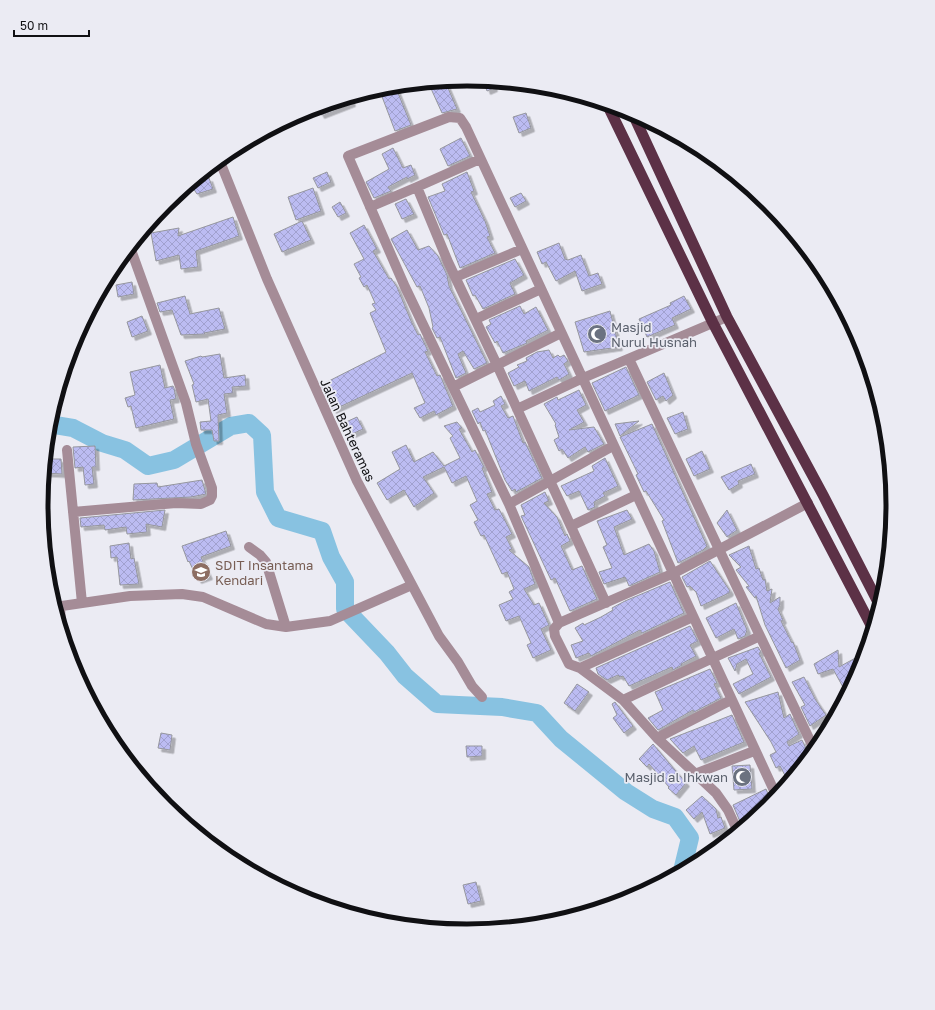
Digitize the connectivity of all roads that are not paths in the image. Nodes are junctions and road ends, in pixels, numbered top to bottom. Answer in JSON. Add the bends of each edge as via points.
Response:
{"nodes":[{"id":1,"x":610,"y":111,"type":"edge"},
{"id":2,"x":636,"y":121,"type":"edge"},
{"id":3,"x":480,"y":159,"type":"junction"},
{"id":4,"x":222,"y":165,"type":"edge"},
{"id":5,"x":417,"y":187,"type":"junction"},
{"id":6,"x":370,"y":206,"type":"junction"},
{"id":7,"x":522,"y":249,"type":"junction"},
{"id":8,"x":132,"y":254,"type":"edge"},
{"id":9,"x":456,"y":277,"type":"junction"},
{"id":10,"x":541,"y":289,"type":"junction"},
{"id":11,"x":727,"y":317,"type":"junction"},
{"id":12,"x":476,"y":319,"type":"junction"},
{"id":13,"x":713,"y":323,"type":"junction"},
{"id":14,"x":561,"y":332,"type":"junction"},
{"id":15,"x":629,"y":359,"type":"junction"},
{"id":16,"x":497,"y":365,"type":"junction"},
{"id":17,"x":583,"y":378,"type":"junction"},
{"id":18,"x":453,"y":387,"type":"junction"},
{"id":19,"x":517,"y":409,"type":"junction"},
{"id":20,"x":613,"y":446,"type":"junction"},
{"id":21,"x":67,"y":450,"type":"dead end"},
{"id":22,"x":551,"y":482,"type":"junction"},
{"id":23,"x":636,"y":495,"type":"junction"},
{"id":24,"x":808,"y":503,"type":"junction"},
{"id":25,"x":509,"y":504,"type":"junction"},
{"id":26,"x":73,"y":512,"type":"junction"},
{"id":27,"x":571,"y":526,"type":"junction"},
{"id":28,"x":249,"y":547,"type":"dead end"},
{"id":29,"x":719,"y":550,"type":"junction"},
{"id":30,"x":674,"y":573,"type":"junction"},
{"id":31,"x":412,"y":585,"type":"junction"},
{"id":32,"x":876,"y":599,"type":"edge"},
{"id":33,"x":82,"y":603,"type":"junction"},
{"id":34,"x":606,"y":603,"type":"junction"},
{"id":35,"x":60,"y":606,"type":"edge"},
{"id":36,"x":693,"y":617,"type":"junction"},
{"id":37,"x":559,"y":623,"type":"junction"},
{"id":38,"x":870,"y":623,"type":"edge"},
{"id":39,"x":286,"y":627,"type":"junction"},
{"id":40,"x":760,"y":636,"type":"junction"},
{"id":41,"x":712,"y":658,"type":"junction"},
{"id":42,"x":580,"y":668,"type":"junction"},
{"id":43,"x":482,"y":697,"type":"dead end"},
{"id":44,"x":623,"y":700,"type":"junction"},
{"id":45,"x":731,"y":700,"type":"junction"},
{"id":46,"x":657,"y":738,"type":"junction"},
{"id":47,"x":812,"y":744,"type":"edge"},
{"id":48,"x":754,"y":751,"type":"junction"},
{"id":49,"x":695,"y":774,"type":"junction"},
{"id":50,"x":774,"y":791,"type":"edge"},
{"id":51,"x":736,"y":827,"type":"edge"}],
"edges":[{"from":1,"to":13,"type":"highway"},
{"from":2,"to":11,"type":"highway"},
{"from":3,"to":5,"type":"street"},
{"from":3,"to":6,"type":"street","via":[[460,118],[454,116],[348,156]]},
{"from":3,"to":7,"type":"street"},
{"from":4,"to":31,"type":"street","name":"Jalan Bahteramas","via":[[267,279],[318,396],[357,481]]},
{"from":5,"to":6,"type":"street"},
{"from":5,"to":9,"type":"street"},
{"from":6,"to":18,"type":"street"},
{"from":7,"to":9,"type":"street"},
{"from":7,"to":10,"type":"street"},
{"from":8,"to":26,"type":"street","via":[[186,403],[196,444],[212,488],[212,496],[205,502]]},
{"from":9,"to":12,"type":"street"},
{"from":10,"to":12,"type":"street"},
{"from":10,"to":14,"type":"street"},
{"from":11,"to":13,"type":"street"},
{"from":11,"to":32,"type":"highway"},
{"from":12,"to":16,"type":"street"},
{"from":13,"to":15,"type":"street"},
{"from":13,"to":24,"type":"highway"},
{"from":14,"to":16,"type":"street"},
{"from":14,"to":17,"type":"street"},
{"from":15,"to":17,"type":"street"},
{"from":15,"to":29,"type":"street"},
{"from":16,"to":18,"type":"street"},
{"from":16,"to":19,"type":"street"},
{"from":17,"to":19,"type":"street"},
{"from":17,"to":20,"type":"street"},
{"from":18,"to":25,"type":"street"},
{"from":19,"to":22,"type":"street"},
{"from":20,"to":22,"type":"street"},
{"from":20,"to":23,"type":"street"},
{"from":21,"to":26,"type":"street"},
{"from":22,"to":25,"type":"street"},
{"from":22,"to":27,"type":"street"},
{"from":23,"to":27,"type":"street"},
{"from":23,"to":30,"type":"street"},
{"from":24,"to":29,"type":"street"},
{"from":24,"to":38,"type":"highway"},
{"from":25,"to":37,"type":"street"},
{"from":26,"to":33,"type":"street"},
{"from":27,"to":34,"type":"street"},
{"from":28,"to":39,"type":"street","via":[[266,562]]},
{"from":29,"to":30,"type":"street"},
{"from":29,"to":40,"type":"street"},
{"from":30,"to":34,"type":"street"},
{"from":30,"to":36,"type":"street"},
{"from":31,"to":39,"type":"street","via":[[330,621]]},
{"from":31,"to":43,"type":"street","name":"Jalan Bahteramas","via":[[439,636]]},
{"from":33,"to":35,"type":"street"},
{"from":33,"to":39,"type":"street","via":[[150,594],[182,594],[203,598],[266,624]]},
{"from":34,"to":37,"type":"street"},
{"from":36,"to":41,"type":"street"},
{"from":36,"to":42,"type":"street"},
{"from":37,"to":42,"type":"street","via":[[554,629],[555,636],[569,664]]},
{"from":40,"to":41,"type":"street"},
{"from":40,"to":47,"type":"street"},
{"from":41,"to":44,"type":"street"},
{"from":41,"to":45,"type":"street"},
{"from":42,"to":44,"type":"street"},
{"from":44,"to":46,"type":"street"},
{"from":45,"to":46,"type":"street"},
{"from":45,"to":48,"type":"street"},
{"from":46,"to":49,"type":"street"},
{"from":48,"to":49,"type":"street"},
{"from":48,"to":50,"type":"street"},
{"from":49,"to":51,"type":"street","via":[[724,802]]}]}
